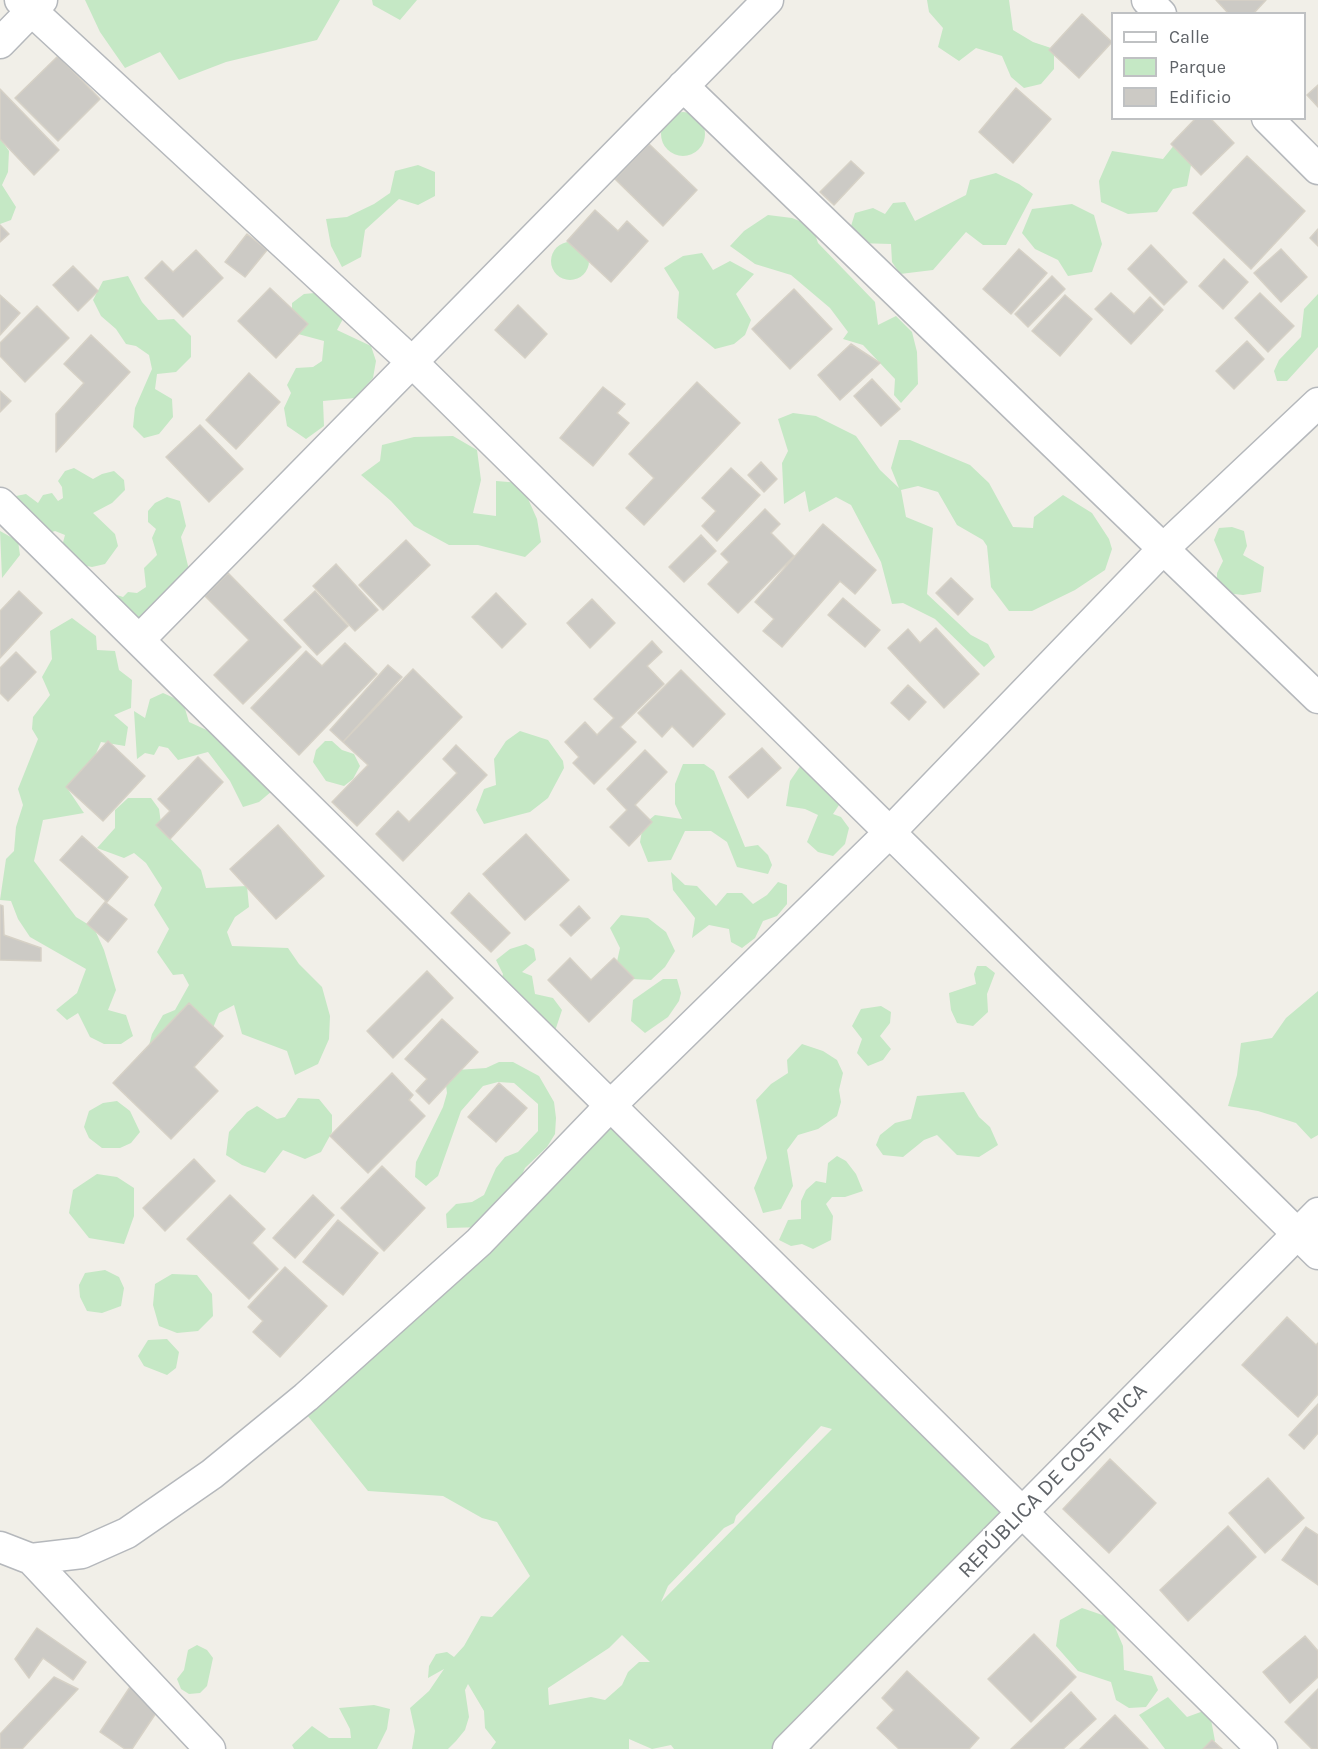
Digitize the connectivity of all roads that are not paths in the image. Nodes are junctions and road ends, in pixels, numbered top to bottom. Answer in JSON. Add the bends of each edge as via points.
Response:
{"nodes":[{"id":1,"x":768,"y":0,"type":"edge"},
{"id":2,"x":1147,"y":0,"type":"edge"},
{"id":3,"x":31,"y":4,"type":"edge"},
{"id":4,"x":1159,"y":12,"type":"edge"},
{"id":5,"x":0,"y":43,"type":"edge"},
{"id":6,"x":683,"y":86,"type":"junction"},
{"id":7,"x":1269,"y":120,"type":"edge"},
{"id":8,"x":1318,"y":169,"type":"edge"},
{"id":9,"x":412,"y":362,"type":"junction"},
{"id":10,"x":1318,"y":403,"type":"edge"},
{"id":11,"x":0,"y":503,"type":"edge"},
{"id":12,"x":1164,"y":548,"type":"junction"},
{"id":13,"x":140,"y":639,"type":"junction"},
{"id":14,"x":1318,"y":698,"type":"edge"},
{"id":15,"x":890,"y":832,"type":"junction"},
{"id":16,"x":611,"y":1105,"type":"junction"},
{"id":17,"x":1307,"y":1223,"type":"edge"},
{"id":18,"x":1318,"y":1254,"type":"edge"},
{"id":19,"x":1022,"y":1512,"type":"junction"},
{"id":20,"x":0,"y":1547,"type":"edge"},
{"id":21,"x":31,"y":1559,"type":"junction"},
{"id":22,"x":210,"y":1749,"type":"edge"},
{"id":23,"x":788,"y":1749,"type":"edge"},
{"id":24,"x":1262,"y":1749,"type":"edge"}],
"edges":[{"from":1,"to":6,"type":"street"},
{"from":2,"to":4,"type":"street"},
{"from":3,"to":5,"type":"street"},
{"from":3,"to":9,"type":"street"},
{"from":6,"to":9,"type":"street"},
{"from":6,"to":12,"type":"street"},
{"from":7,"to":8,"type":"street"},
{"from":9,"to":13,"type":"street"},
{"from":9,"to":15,"type":"street"},
{"from":10,"to":12,"type":"street"},
{"from":11,"to":13,"type":"street"},
{"from":12,"to":14,"type":"street"},
{"from":12,"to":15,"type":"street"},
{"from":13,"to":16,"type":"street"},
{"from":15,"to":16,"type":"street"},
{"from":15,"to":17,"type":"street"},
{"from":16,"to":19,"type":"street"},
{"from":16,"to":21,"type":"street","via":[[479,1242],[306,1397],[212,1474],[127,1533],[82,1553]]},
{"from":17,"to":18,"type":"street"},
{"from":17,"to":19,"type":"street","name":"REPÚBLICA DE COSTA RICA"},
{"from":19,"to":23,"type":"street","name":"REPÚBLICA DE COSTA RICA"},
{"from":19,"to":24,"type":"street"},
{"from":20,"to":21,"type":"street"},
{"from":21,"to":22,"type":"street"}]}
